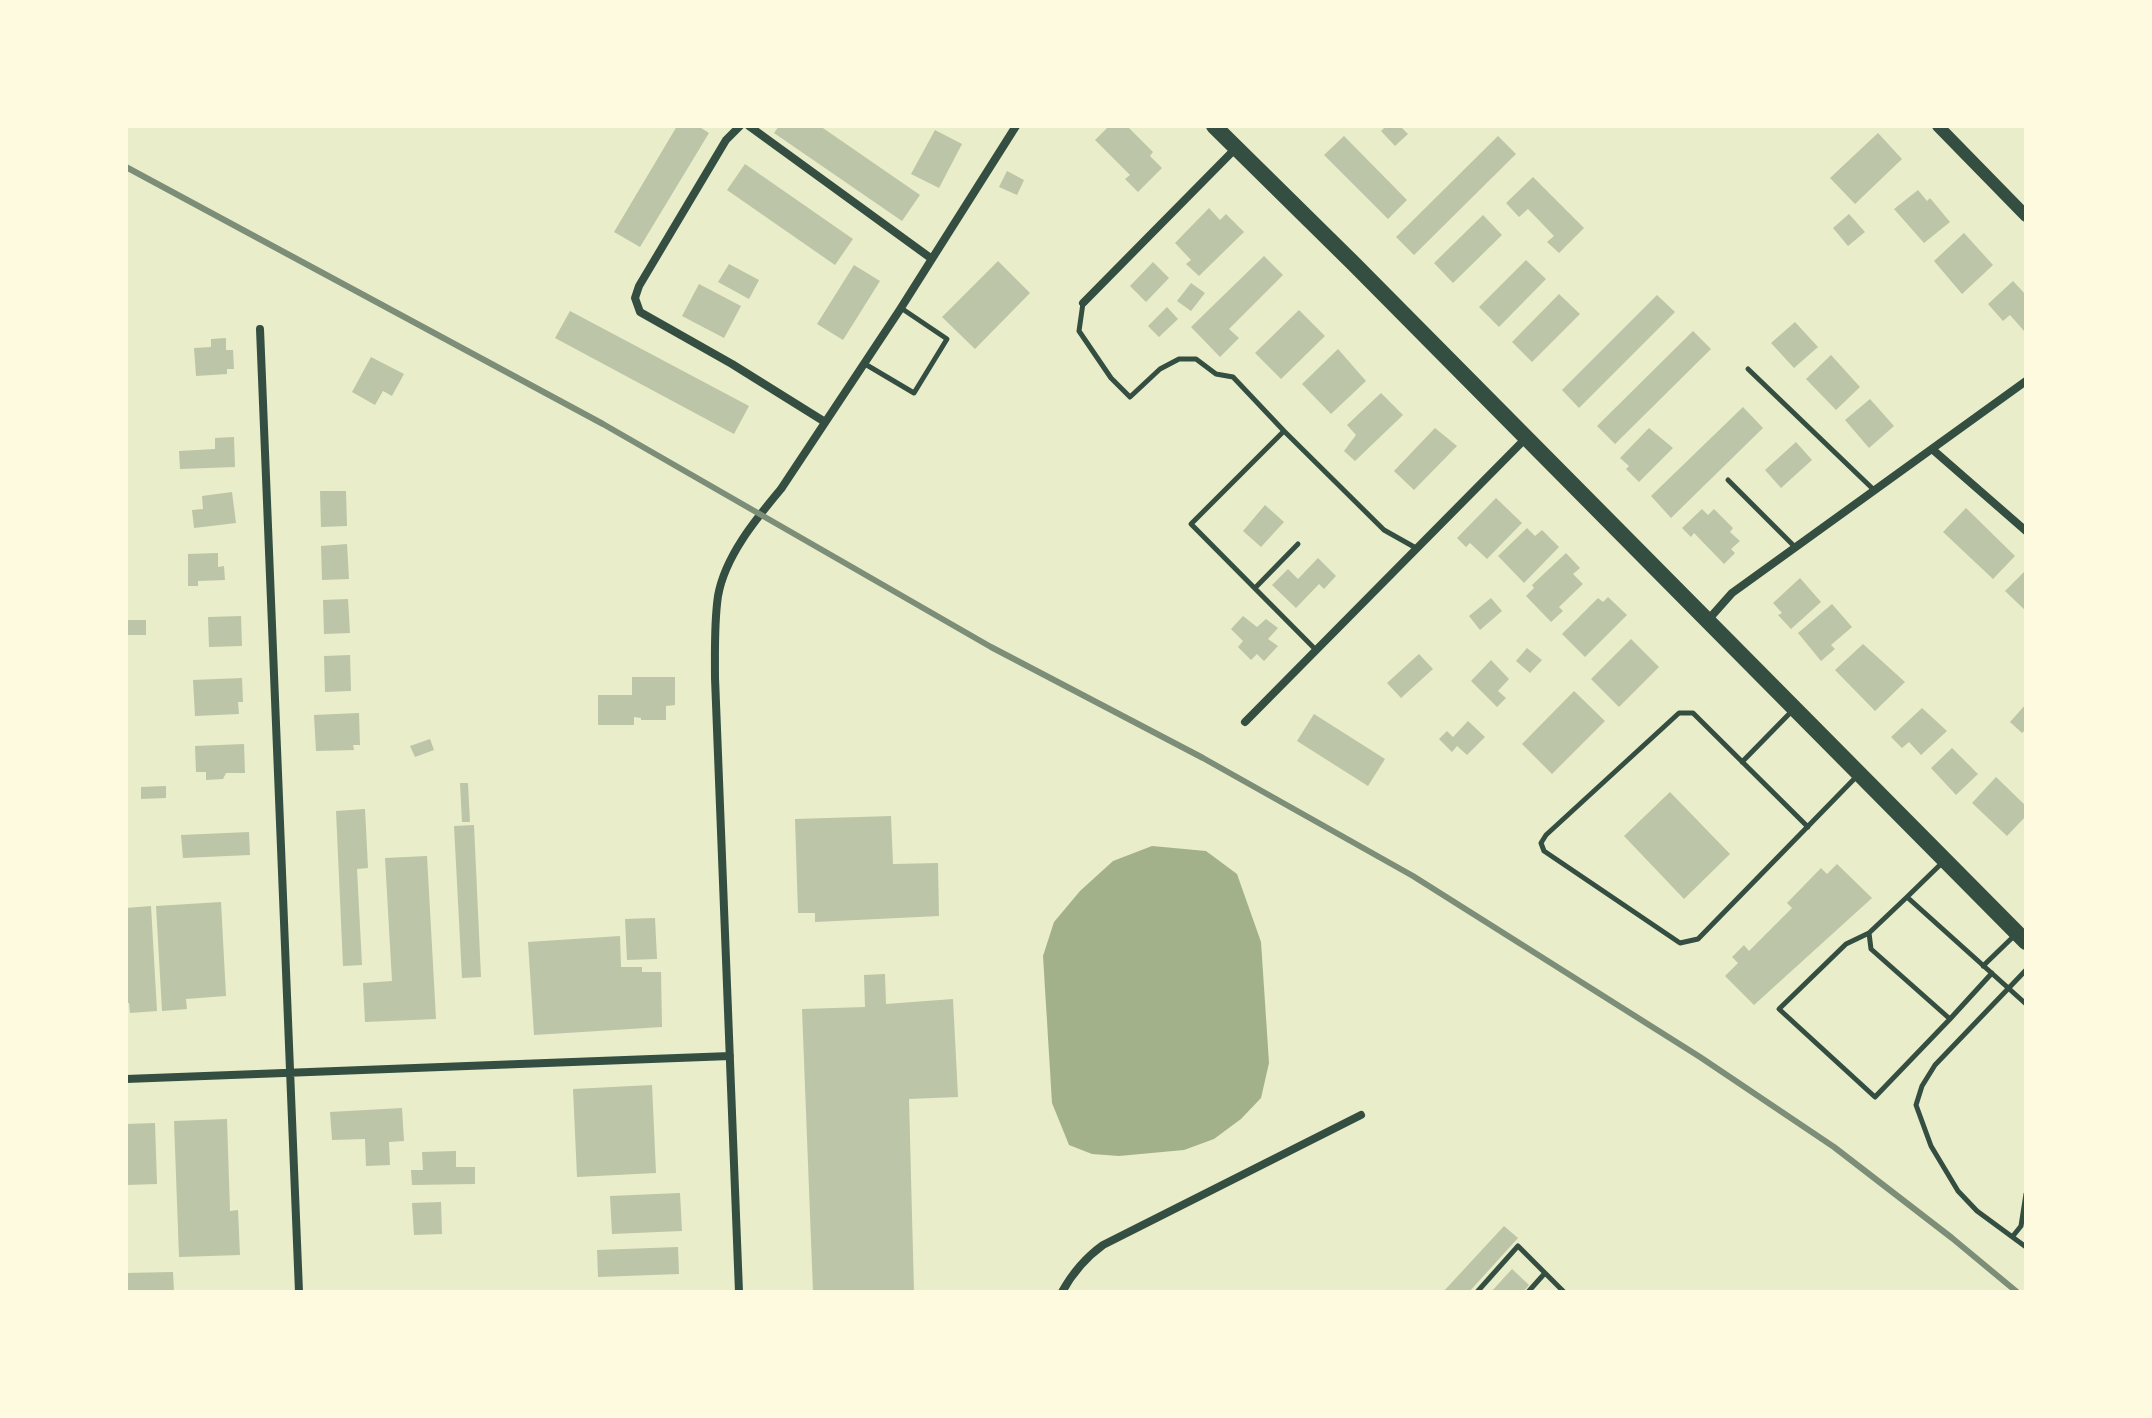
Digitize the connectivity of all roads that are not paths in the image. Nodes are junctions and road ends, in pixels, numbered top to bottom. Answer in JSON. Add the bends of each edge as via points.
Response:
{"nodes":[{"id":1,"x":740,"y":126,"type":"edge"},
{"id":2,"x":749,"y":126,"type":"edge"},
{"id":3,"x":1016,"y":126,"type":"edge"},
{"id":4,"x":1215,"y":126,"type":"edge"},
{"id":5,"x":1938,"y":126,"type":"edge"},
{"id":6,"x":1235,"y":149,"type":"junction"},
{"id":7,"x":2026,"y":216,"type":"edge"},
{"id":8,"x":932,"y":259,"type":"junction"},
{"id":9,"x":1083,"y":303,"type":"joint"},
{"id":10,"x":901,"y":308,"type":"junction"},
{"id":11,"x":260,"y":329,"type":"dead end"},
{"id":12,"x":864,"y":364,"type":"junction"},
{"id":13,"x":1748,"y":369,"type":"dead end"},
{"id":14,"x":2026,"y":381,"type":"edge"},
{"id":15,"x":825,"y":422,"type":"junction"},
{"id":16,"x":1284,"y":431,"type":"junction"},
{"id":17,"x":1525,"y":439,"type":"junction"},
{"id":18,"x":1932,"y":449,"type":"junction"},
{"id":19,"x":1728,"y":480,"type":"dead end"},
{"id":20,"x":1875,"y":490,"type":"junction"},
{"id":21,"x":2026,"y":531,"type":"edge"},
{"id":22,"x":1298,"y":544,"type":"dead end"},
{"id":23,"x":1796,"y":547,"type":"junction"},
{"id":24,"x":1417,"y":549,"type":"junction"},
{"id":25,"x":1255,"y":588,"type":"junction"},
{"id":26,"x":1708,"y":620,"type":"junction"},
{"id":27,"x":1316,"y":650,"type":"junction"},
{"id":28,"x":1795,"y":708,"type":"junction"},
{"id":29,"x":1245,"y":722,"type":"dead end"},
{"id":30,"x":1742,"y":762,"type":"junction"},
{"id":31,"x":1859,"y":774,"type":"junction"},
{"id":32,"x":1808,"y":827,"type":"junction"},
{"id":33,"x":1945,"y":861,"type":"junction"},
{"id":34,"x":1907,"y":897,"type":"junction"},
{"id":35,"x":1869,"y":933,"type":"junction"},
{"id":36,"x":2022,"y":938,"type":"edge"},
{"id":37,"x":1983,"y":966,"type":"junction"},
{"id":38,"x":2026,"y":970,"type":"edge"},
{"id":39,"x":1992,"y":973,"type":"junction"},
{"id":40,"x":2009,"y":988,"type":"junction"},
{"id":41,"x":2026,"y":1004,"type":"edge"},
{"id":42,"x":1950,"y":1019,"type":"junction"},
{"id":43,"x":730,"y":1056,"type":"junction"},
{"id":44,"x":290,"y":1074,"type":"junction"},
{"id":45,"x":126,"y":1079,"type":"edge"},
{"id":46,"x":1361,"y":1115,"type":"dead end"},
{"id":47,"x":2026,"y":1194,"type":"edge"},
{"id":48,"x":2013,"y":1236,"type":"junction"},
{"id":49,"x":2026,"y":1247,"type":"edge"},
{"id":50,"x":1545,"y":1273,"type":"junction"},
{"id":51,"x":299,"y":1292,"type":"edge"},
{"id":52,"x":739,"y":1292,"type":"edge"},
{"id":53,"x":1062,"y":1292,"type":"edge"},
{"id":54,"x":1477,"y":1292,"type":"edge"},
{"id":55,"x":1528,"y":1292,"type":"edge"},
{"id":56,"x":1564,"y":1292,"type":"edge"}],
"edges":[{"from":1,"to":15,"type":"street","via":[[711,163],[635,298],[640,312]]},
{"from":2,"to":8,"type":"street"},
{"from":3,"to":8,"type":"street"},
{"from":4,"to":6,"type":"main road"},
{"from":5,"to":7,"type":"street"},
{"from":6,"to":9,"type":"street"},
{"from":6,"to":17,"type":"main road"},
{"from":8,"to":10,"type":"street"},
{"from":9,"to":16,"type":"lane","via":[[1079,331],[1130,397],[1160,369],[1179,359],[1196,359],[1216,374],[1233,377]]},
{"from":10,"to":12,"type":"street"},
{"from":10,"to":12,"type":"lane","via":[[947,339],[914,393]]},
{"from":11,"to":44,"type":"street"},
{"from":12,"to":15,"type":"street"},
{"from":13,"to":20,"type":"lane"},
{"from":14,"to":18,"type":"street"},
{"from":15,"to":43,"type":"street","via":[[759,516],[718,595]]},
{"from":16,"to":24,"type":"lane","via":[[1384,530]]},
{"from":16,"to":25,"type":"lane","via":[[1191,524]]},
{"from":17,"to":24,"type":"street"},
{"from":17,"to":26,"type":"main road"},
{"from":18,"to":20,"type":"street"},
{"from":18,"to":21,"type":"street"},
{"from":19,"to":23,"type":"lane"},
{"from":20,"to":23,"type":"street"},
{"from":22,"to":25,"type":"lane"},
{"from":23,"to":26,"type":"street","via":[[1732,593]]},
{"from":24,"to":27,"type":"street"},
{"from":25,"to":27,"type":"lane"},
{"from":26,"to":28,"type":"main road"},
{"from":27,"to":29,"type":"street"},
{"from":28,"to":30,"type":"lane"},
{"from":28,"to":31,"type":"main road"},
{"from":30,"to":32,"type":"lane"},
{"from":30,"to":32,"type":"lane","via":[[1693,713],[1679,713],[1546,835],[1544,851],[1680,943],[1690,943]]},
{"from":31,"to":32,"type":"lane"},
{"from":31,"to":33,"type":"main road"},
{"from":33,"to":34,"type":"lane"},
{"from":33,"to":36,"type":"main road"},
{"from":34,"to":35,"type":"lane"},
{"from":34,"to":37,"type":"lane"},
{"from":35,"to":42,"type":"lane","via":[[1871,949]]},
{"from":35,"to":42,"type":"lane","via":[[1846,944],[1779,1009],[1875,1097]]},
{"from":36,"to":37,"type":"lane"},
{"from":37,"to":39,"type":"lane"},
{"from":38,"to":40,"type":"lane"},
{"from":39,"to":40,"type":"lane"},
{"from":39,"to":42,"type":"lane"},
{"from":40,"to":41,"type":"lane"},
{"from":40,"to":48,"type":"lane","via":[[1935,1065],[1916,1105],[1931,1146],[1958,1191]]},
{"from":43,"to":44,"type":"street"},
{"from":43,"to":52,"type":"street"},
{"from":44,"to":45,"type":"street"},
{"from":44,"to":51,"type":"street"},
{"from":46,"to":53,"type":"street","via":[[1103,1245],[1087,1256]]},
{"from":47,"to":48,"type":"lane","via":[[2021,1226]]},
{"from":48,"to":49,"type":"lane"},
{"from":50,"to":54,"type":"lane","via":[[1518,1246]]},
{"from":50,"to":55,"type":"lane"},
{"from":50,"to":56,"type":"lane"}]}
